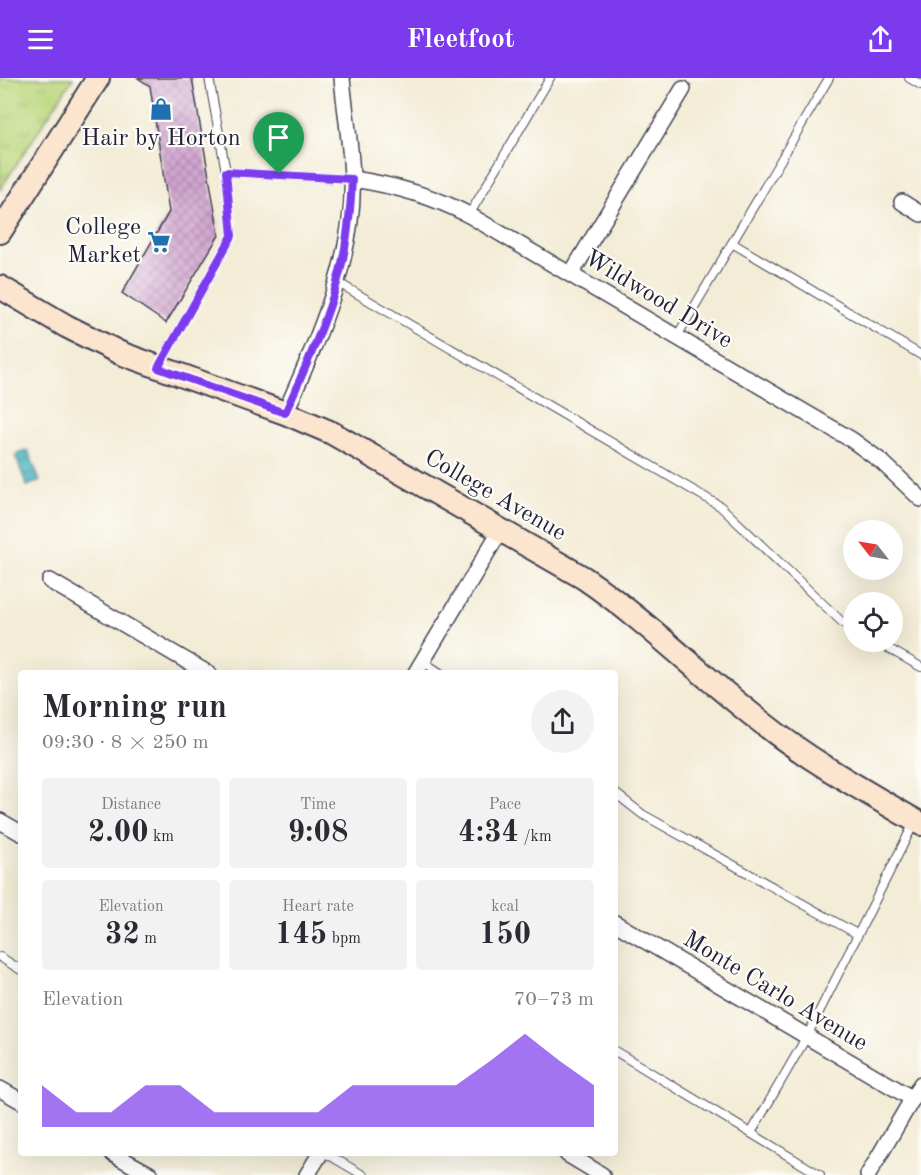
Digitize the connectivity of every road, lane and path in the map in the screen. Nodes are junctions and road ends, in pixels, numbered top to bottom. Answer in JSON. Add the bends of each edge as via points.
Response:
{"nodes":[{"id":1,"x":98,"y":78,"type":"edge"},
{"id":2,"x":209,"y":78,"type":"edge"},
{"id":3,"x":342,"y":78,"type":"edge"},
{"id":4,"x":550,"y":78,"type":"edge"},
{"id":5,"x":830,"y":78,"type":"edge"},
{"id":6,"x":909,"y":78,"type":"edge"},
{"id":7,"x":921,"y":85,"type":"edge"},
{"id":8,"x":683,"y":89,"type":"dead end"},
{"id":9,"x":226,"y":172,"type":"junction"},
{"id":10,"x":352,"y":179,"type":"junction"},
{"id":11,"x":902,"y":202,"type":"dead end"},
{"id":12,"x":921,"y":214,"type":"edge"},
{"id":13,"x":469,"y":215,"type":"junction"},
{"id":14,"x":0,"y":232,"type":"edge"},
{"id":15,"x":732,"y":243,"type":"junction"},
{"id":16,"x":571,"y":274,"type":"junction"},
{"id":17,"x":337,"y":282,"type":"junction"},
{"id":18,"x":0,"y":287,"type":"edge"},
{"id":19,"x":676,"y":338,"type":"junction"},
{"id":20,"x":921,"y":355,"type":"edge"},
{"id":21,"x":158,"y":368,"type":"junction"},
{"id":22,"x":285,"y":413,"type":"junction"},
{"id":23,"x":921,"y":500,"type":"edge"},
{"id":24,"x":500,"y":531,"type":"junction"},
{"id":25,"x":51,"y":581,"type":"dead end"},
{"id":26,"x":843,"y":622,"type":"edge"},
{"id":27,"x":895,"y":652,"type":"edge"},
{"id":28,"x":418,"y":667,"type":"edge"},
{"id":29,"x":921,"y":667,"type":"edge"},
{"id":30,"x":202,"y":670,"type":"edge"},
{"id":31,"x":618,"y":795,"type":"edge"},
{"id":32,"x":919,"y":819,"type":"edge"},
{"id":33,"x":0,"y":820,"type":"edge"},
{"id":34,"x":18,"y":830,"type":"edge"},
{"id":35,"x":618,"y":925,"type":"edge"},
{"id":36,"x":857,"y":934,"type":"junction"},
{"id":37,"x":0,"y":957,"type":"edge"},
{"id":38,"x":18,"y":968,"type":"edge"},
{"id":39,"x":807,"y":1036,"type":"junction"},
{"id":40,"x":618,"y":1053,"type":"edge"},
{"id":41,"x":921,"y":1084,"type":"edge"},
{"id":42,"x":0,"y":1089,"type":"edge"},
{"id":43,"x":18,"y":1099,"type":"edge"},
{"id":44,"x":913,"y":1099,"type":"junction"},
{"id":45,"x":751,"y":1133,"type":"junction"},
{"id":46,"x":117,"y":1156,"type":"edge"},
{"id":47,"x":319,"y":1156,"type":"edge"},
{"id":48,"x":330,"y":1156,"type":"edge"},
{"id":49,"x":570,"y":1156,"type":"edge"},
{"id":50,"x":151,"y":1175,"type":"edge"},
{"id":51,"x":307,"y":1175,"type":"edge"},
{"id":52,"x":363,"y":1175,"type":"edge"},
{"id":53,"x":602,"y":1175,"type":"edge"},
{"id":54,"x":820,"y":1175,"type":"edge"},
{"id":55,"x":868,"y":1175,"type":"edge"}],
"edges":[{"from":1,"to":14,"type":"street"},
{"from":2,"to":9,"type":"lane"},
{"from":3,"to":10,"type":"street"},
{"from":4,"to":13,"type":"lane"},
{"from":5,"to":15,"type":"lane"},
{"from":6,"to":7,"type":"lane"},
{"from":8,"to":16,"type":"street"},
{"from":9,"to":10,"type":"lane"},
{"from":9,"to":21,"type":"lane","via":[[232,236]]},
{"from":10,"to":13,"type":"street","name":"Wildwood Drive","via":[[426,197]]},
{"from":10,"to":17,"type":"street","via":[[345,249]]},
{"from":11,"to":12,"type":"street"},
{"from":13,"to":16,"type":"street","name":"Wildwood Drive"},
{"from":15,"to":19,"type":"lane"},
{"from":15,"to":20,"type":"lane"},
{"from":16,"to":19,"type":"street","name":"Wildwood Drive"},
{"from":17,"to":22,"type":"street"},
{"from":17,"to":26,"type":"lane","via":[[720,506]]},
{"from":18,"to":21,"type":"street","name":"College Avenue","via":[[90,339]]},
{"from":19,"to":23,"type":"street","name":"Wildwood Drive","via":[[852,440],[882,462]]},
{"from":21,"to":22,"type":"street","name":"College Avenue"},
{"from":22,"to":24,"type":"street","name":"College Avenue","via":[[332,433]]},
{"from":24,"to":28,"type":"street"},
{"from":24,"to":32,"type":"street","name":"College Avenue","via":[[615,599],[792,746]]},
{"from":25,"to":30,"type":"street"},
{"from":27,"to":29,"type":"lane"},
{"from":31,"to":36,"type":"lane","via":[[642,814]]},
{"from":32,"to":36,"type":"lane"},
{"from":33,"to":34,"type":"street"},
{"from":35,"to":39,"type":"street","name":"Monte Carlo Avenue"},
{"from":36,"to":39,"type":"lane"},
{"from":37,"to":38,"type":"lane"},
{"from":39,"to":44,"type":"street","name":"Monte Carlo Avenue"},
{"from":39,"to":45,"type":"lane"},
{"from":40,"to":45,"type":"lane"},
{"from":41,"to":44,"type":"street"},
{"from":42,"to":43,"type":"street"},
{"from":44,"to":55,"type":"street"},
{"from":45,"to":54,"type":"lane"},
{"from":46,"to":50,"type":"street"},
{"from":47,"to":51,"type":"street"},
{"from":48,"to":52,"type":"lane"},
{"from":49,"to":53,"type":"street"}]}
